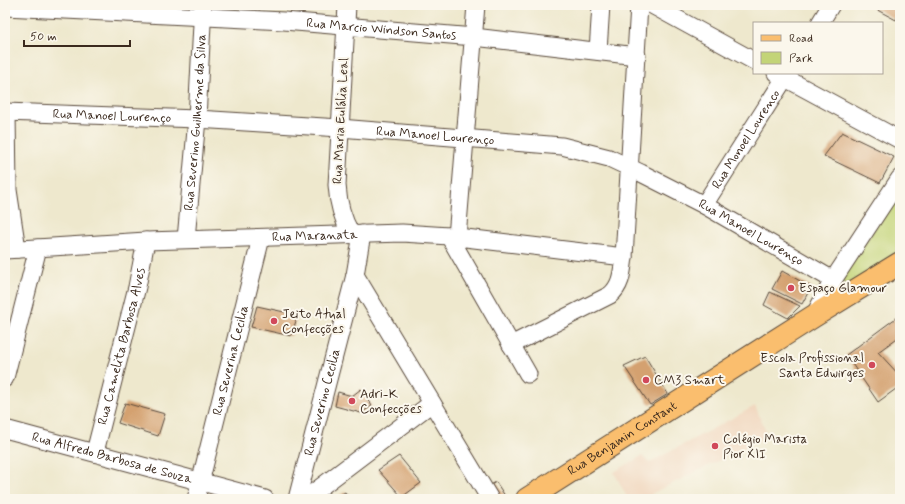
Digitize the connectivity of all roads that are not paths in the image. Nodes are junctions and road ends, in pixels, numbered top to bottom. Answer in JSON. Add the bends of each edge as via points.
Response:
{"nodes":[{"id":1,"x":347,"y":5,"type":"edge"},
{"id":2,"x":476,"y":5,"type":"edge"},
{"id":3,"x":601,"y":5,"type":"edge"},
{"id":4,"x":639,"y":5,"type":"edge"},
{"id":5,"x":652,"y":5,"type":"edge"},
{"id":6,"x":831,"y":5,"type":"edge"},
{"id":7,"x":5,"y":7,"type":"edge"},
{"id":8,"x":203,"y":10,"type":"edge"},
{"id":9,"x":821,"y":22,"type":"edge"},
{"id":10,"x":346,"y":27,"type":"junction"},
{"id":11,"x":474,"y":37,"type":"junction"},
{"id":12,"x":598,"y":51,"type":"junction"},
{"id":13,"x":637,"y":56,"type":"junction"},
{"id":14,"x":753,"y":60,"type":"edge"},
{"id":15,"x":783,"y":75,"type":"edge"},
{"id":16,"x":6,"y":112,"type":"edge"},
{"id":17,"x":197,"y":119,"type":"junction"},
{"id":18,"x":340,"y":128,"type":"junction"},
{"id":19,"x":466,"y":137,"type":"junction"},
{"id":20,"x":900,"y":140,"type":"edge"},
{"id":21,"x":630,"y":168,"type":"junction"},
{"id":22,"x":900,"y":178,"type":"edge"},
{"id":23,"x":704,"y":205,"type":"junction"},
{"id":24,"x":357,"y":234,"type":"junction"},
{"id":25,"x":453,"y":236,"type":"junction"},
{"id":26,"x":261,"y":238,"type":"junction"},
{"id":27,"x":186,"y":239,"type":"junction"},
{"id":28,"x":146,"y":241,"type":"junction"},
{"id":29,"x":38,"y":248,"type":"junction"},
{"id":30,"x":11,"y":249,"type":"edge"},
{"id":31,"x":624,"y":257,"type":"junction"},
{"id":32,"x":900,"y":263,"type":"edge"},
{"id":33,"x":355,"y":275,"type":"junction"},
{"id":34,"x":833,"y":280,"type":"junction"},
{"id":35,"x":814,"y":316,"type":"junction"},
{"id":36,"x":511,"y":345,"type":"junction"},
{"id":37,"x":528,"y":374,"type":"dead end"},
{"id":38,"x":5,"y":378,"type":"edge"},
{"id":39,"x":432,"y":403,"type":"junction"},
{"id":40,"x":5,"y":429,"type":"edge"},
{"id":41,"x":95,"y":452,"type":"junction"},
{"id":42,"x":201,"y":482,"type":"junction"},
{"id":43,"x":196,"y":499,"type":"edge"},
{"id":44,"x":265,"y":499,"type":"edge"},
{"id":45,"x":297,"y":499,"type":"edge"},
{"id":46,"x":305,"y":499,"type":"edge"},
{"id":47,"x":490,"y":499,"type":"edge"},
{"id":48,"x":527,"y":499,"type":"edge"}],
"edges":[{"from":1,"to":10,"type":"street","name":"Rua Maria Eulália Leal"},
{"from":2,"to":11,"type":"street"},
{"from":3,"to":12,"type":"street"},
{"from":4,"to":13,"type":"street"},
{"from":5,"to":14,"type":"street"},
{"from":6,"to":9,"type":"street"},
{"from":7,"to":8,"type":"street","name":"Rua Marcio Windson Santos"},
{"from":8,"to":10,"type":"street","name":"Rua Marcio Windson Santos"},
{"from":8,"to":17,"type":"street","name":"Rua Severino Guilherme da Silva"},
{"from":10,"to":11,"type":"street","name":"Rua Marcio Windson Santos"},
{"from":10,"to":18,"type":"street","name":"Rua Maria Eulália Leal"},
{"from":11,"to":12,"type":"street","name":"Rua Marcio Windson Santos"},
{"from":11,"to":19,"type":"street"},
{"from":12,"to":13,"type":"street","name":"Rua Marcio Windson Santos"},
{"from":13,"to":21,"type":"street"},
{"from":15,"to":20,"type":"street"},
{"from":15,"to":23,"type":"street","name":"Rua Monoel Lourenco"},
{"from":16,"to":17,"type":"street","name":"Rua Manoel Lourenço"},
{"from":16,"to":30,"type":"street"},
{"from":17,"to":18,"type":"street","name":"Rua Manoel Lourenço"},
{"from":17,"to":27,"type":"street","name":"Rua Severino Guilherme da Silva"},
{"from":18,"to":19,"type":"street","name":"Rua Manoel Lourenço"},
{"from":18,"to":24,"type":"street","name":"Rua Maria Eulália Leal","via":[[338,201],[345,222]]},
{"from":19,"to":21,"type":"street","name":"Rua Manoel Lourenço","via":[[562,146],[588,152]]},
{"from":19,"to":25,"type":"street"},
{"from":21,"to":23,"type":"street","name":"Rua Manoel Lourenço"},
{"from":21,"to":31,"type":"street"},
{"from":22,"to":34,"type":"street"},
{"from":23,"to":34,"type":"street","name":"Rua Manoel Lourenço"},
{"from":24,"to":25,"type":"street","name":"Rua Maranata"},
{"from":24,"to":26,"type":"street","name":"Rua Maranata"},
{"from":24,"to":33,"type":"street","name":"Rua Severino Cecilia"},
{"from":25,"to":31,"type":"street","name":"Rua Maranata"},
{"from":25,"to":36,"type":"street"},
{"from":26,"to":27,"type":"street","name":"Rua Maranata"},
{"from":26,"to":42,"type":"street","name":"Rua Severina Cecilia"},
{"from":27,"to":28,"type":"street","name":"Rua Maranata"},
{"from":28,"to":29,"type":"street","name":"Rua Maranata"},
{"from":28,"to":41,"type":"street","name":"Rua Camelita Barbosa Alves","via":[[137,287]]},
{"from":29,"to":30,"type":"street","name":"Rua Maranata"},
{"from":29,"to":38,"type":"street"},
{"from":31,"to":36,"type":"street","via":[[617,290]]},
{"from":32,"to":35,"type":"main road","name":"Rua Benjamin Constant"},
{"from":33,"to":39,"type":"street"},
{"from":33,"to":45,"type":"street","name":"Rua Severino Cecilia"},
{"from":34,"to":35,"type":"street"},
{"from":35,"to":48,"type":"main road","name":"Rua Benjamin Constant"},
{"from":36,"to":37,"type":"street"},
{"from":39,"to":46,"type":"street"},
{"from":39,"to":47,"type":"street"},
{"from":40,"to":41,"type":"street","name":"Rua Alfredo Barbosa de Souza"},
{"from":41,"to":42,"type":"street","name":"Rua Alfredo Barbosa de Souza"},
{"from":42,"to":43,"type":"street","name":"Rua Severina Cecilia"},
{"from":42,"to":44,"type":"street","name":"Rua Alfredo Barbosa de Souza"}]}
